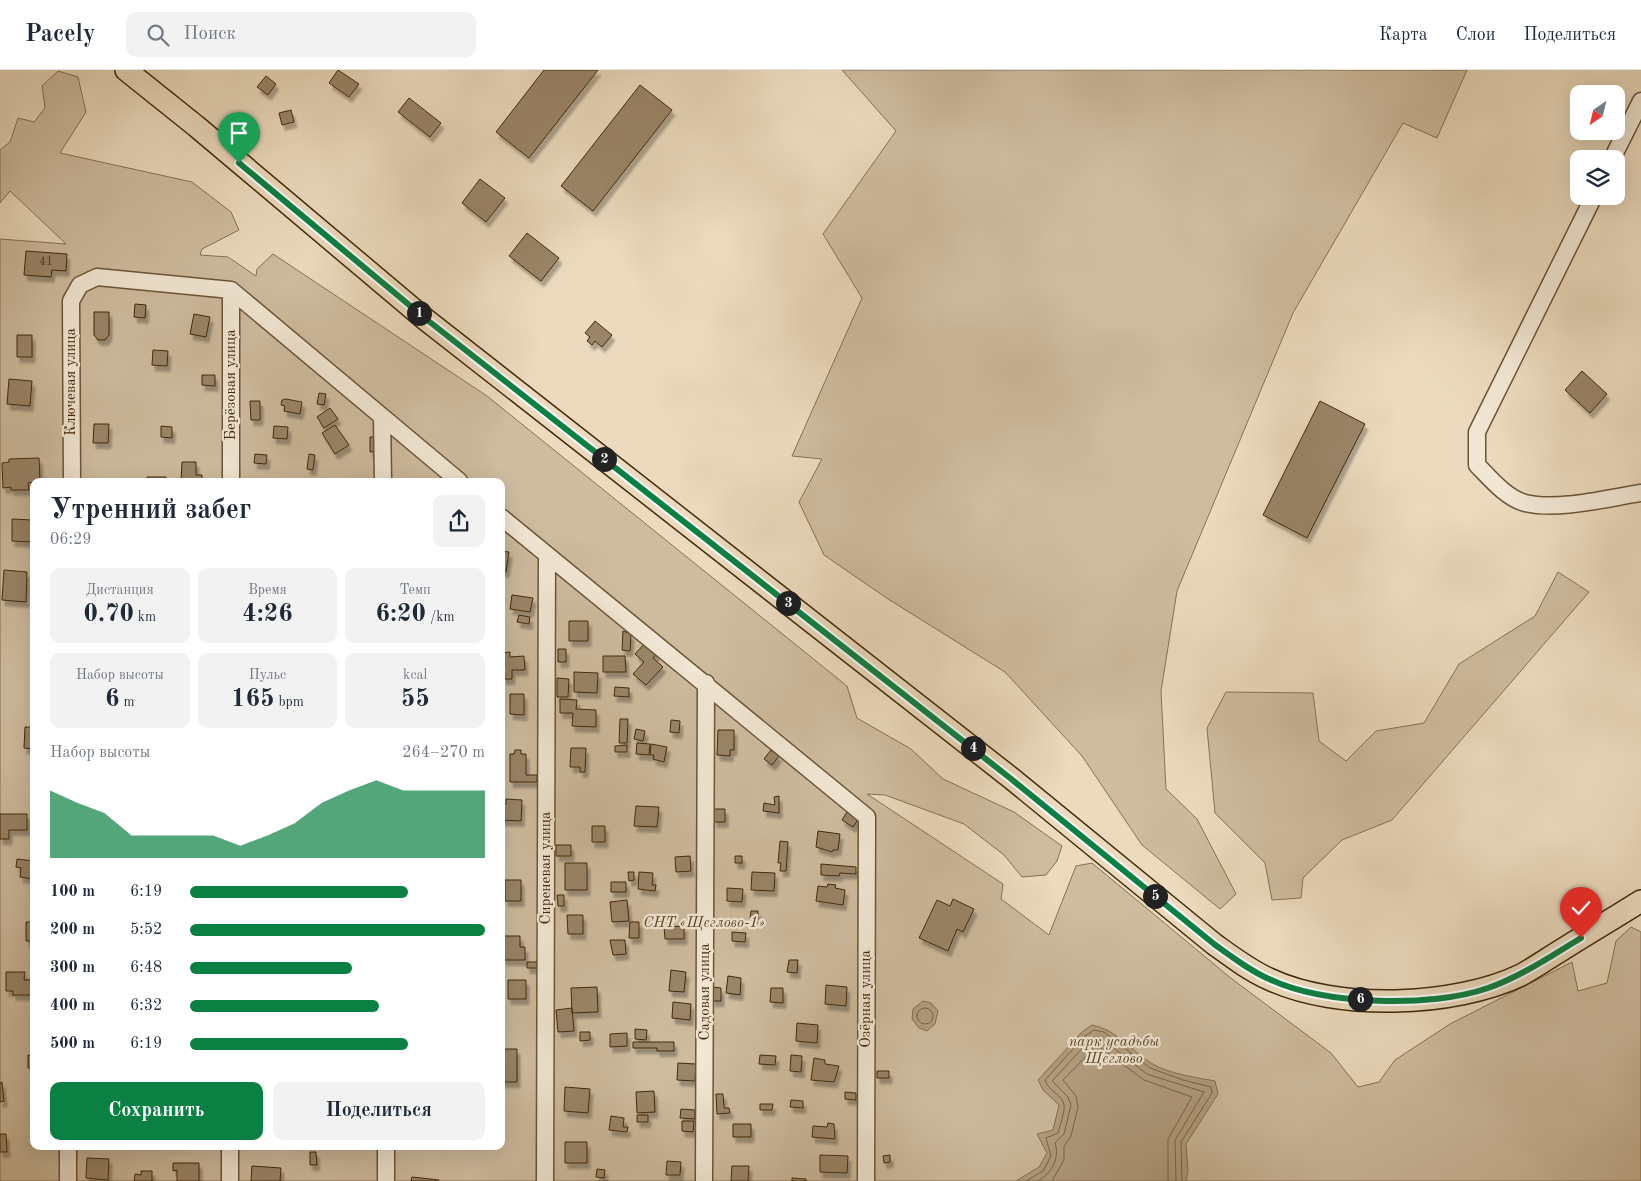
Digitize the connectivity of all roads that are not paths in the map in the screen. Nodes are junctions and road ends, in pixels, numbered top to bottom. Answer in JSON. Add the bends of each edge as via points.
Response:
{"nodes":[{"id":1,"x":126,"y":70,"type":"edge"},
{"id":2,"x":1641,"y":101,"type":"edge"},
{"id":3,"x":1616,"y":150,"type":"edge"},
{"id":4,"x":1590,"y":205,"type":"edge"},
{"id":5,"x":231,"y":290,"type":"junction"},
{"id":6,"x":382,"y":417,"type":"junction"},
{"id":7,"x":72,"y":478,"type":"edge"},
{"id":8,"x":231,"y":478,"type":"edge"},
{"id":9,"x":382,"y":478,"type":"edge"},
{"id":10,"x":455,"y":478,"type":"edge"},
{"id":11,"x":1641,"y":493,"type":"edge"},
{"id":12,"x":505,"y":520,"type":"edge"},
{"id":13,"x":547,"y":555,"type":"junction"},
{"id":14,"x":706,"y":683,"type":"junction"},
{"id":15,"x":1641,"y":901,"type":"edge"},
{"id":16,"x":68,"y":1150,"type":"edge"},
{"id":17,"x":230,"y":1150,"type":"edge"},
{"id":18,"x":386,"y":1150,"type":"edge"},
{"id":19,"x":68,"y":1181,"type":"edge"},
{"id":20,"x":230,"y":1181,"type":"edge"},
{"id":21,"x":386,"y":1181,"type":"edge"},
{"id":22,"x":545,"y":1181,"type":"edge"},
{"id":23,"x":704,"y":1181,"type":"edge"},
{"id":24,"x":866,"y":1181,"type":"edge"}],
"edges":[{"from":1,"to":15,"type":"main road","via":[[426,319],[996,766],[1246,967],[1289,987],[1354,998],[1430,1000],[1459,996],[1522,974]]},
{"from":2,"to":3,"type":"street"},
{"from":4,"to":11,"type":"street","via":[[1477,432],[1477,465],[1499,488],[1524,502],[1556,505]]},
{"from":5,"to":6,"type":"street"},
{"from":5,"to":7,"type":"street","name":"Ключевая улица","via":[[97,276],[80,284],[71,301]]},
{"from":5,"to":8,"type":"street","name":"Берёзовая улица"},
{"from":6,"to":9,"type":"street"},
{"from":6,"to":10,"type":"street"},
{"from":12,"to":13,"type":"street"},
{"from":13,"to":14,"type":"street"},
{"from":13,"to":22,"type":"street","name":"Сиреневая улица"},
{"from":14,"to":23,"type":"street","name":"Садовая улица"},
{"from":14,"to":24,"type":"street","name":"Озёрная улица","via":[[867,817]]},
{"from":16,"to":19,"type":"street"},
{"from":17,"to":20,"type":"street"},
{"from":18,"to":21,"type":"street"}]}
